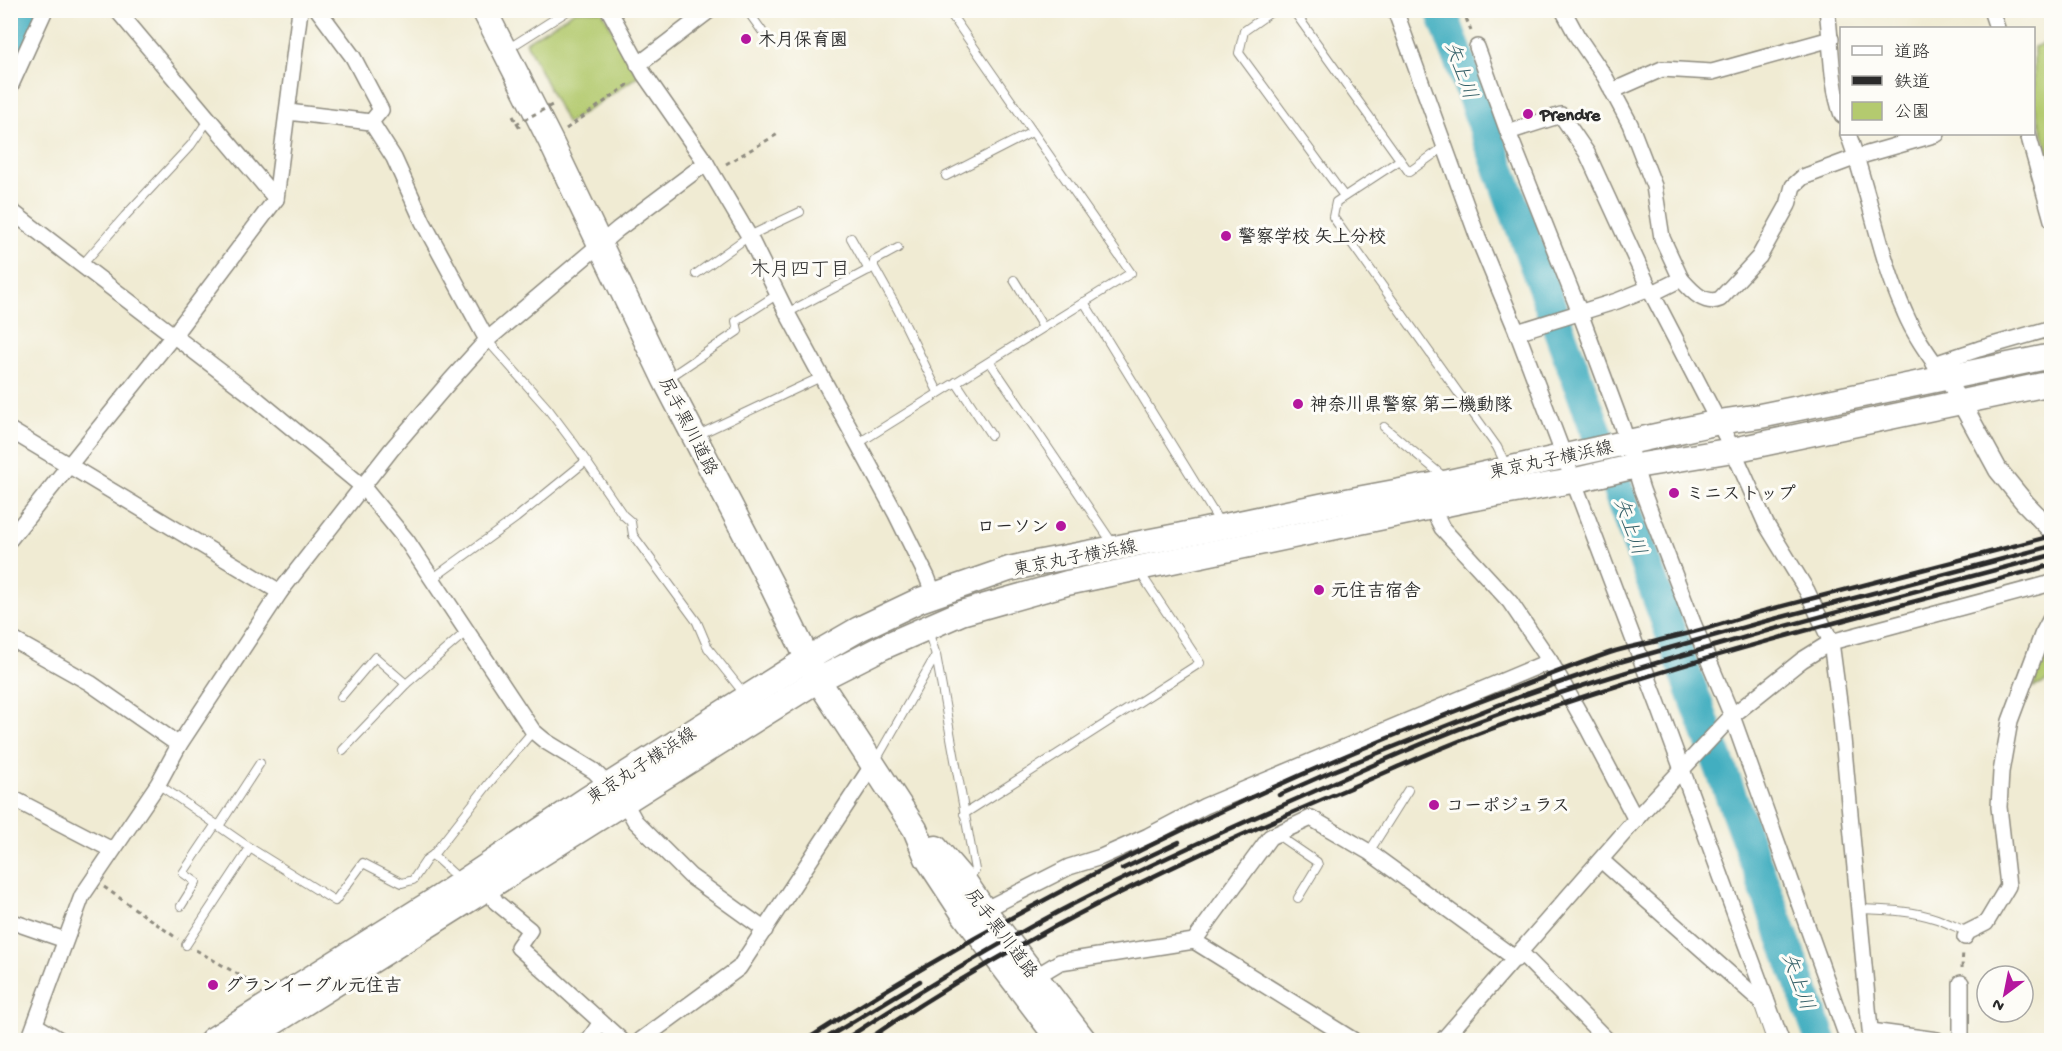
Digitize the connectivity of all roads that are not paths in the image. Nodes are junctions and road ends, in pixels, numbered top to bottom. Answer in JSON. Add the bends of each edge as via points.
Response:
{"nodes":[{"id":1,"x":45,"y":10,"type":"edge"},
{"id":2,"x":117,"y":10,"type":"edge"},
{"id":3,"x":300,"y":10,"type":"edge"},
{"id":4,"x":318,"y":10,"type":"edge"},
{"id":5,"x":484,"y":10,"type":"edge"},
{"id":6,"x":568,"y":10,"type":"edge"},
{"id":7,"x":609,"y":10,"type":"edge"},
{"id":8,"x":710,"y":10,"type":"edge"},
{"id":9,"x":747,"y":10,"type":"edge"},
{"id":10,"x":948,"y":10,"type":"edge"},
{"id":11,"x":1274,"y":10,"type":"edge"},
{"id":12,"x":1293,"y":10,"type":"edge"},
{"id":13,"x":1395,"y":10,"type":"edge"},
{"id":14,"x":1563,"y":10,"type":"edge"},
{"id":15,"x":1827,"y":10,"type":"edge"},
{"id":16,"x":1991,"y":10,"type":"edge"},
{"id":17,"x":1997,"y":27,"type":"edge"},
{"id":18,"x":762,"y":31,"type":"dead end"},
{"id":19,"x":1831,"y":39,"type":"junction"},
{"id":20,"x":1477,"y":47,"type":"road end"},
{"id":21,"x":504,"y":51,"type":"junction"},
{"id":22,"x":641,"y":69,"type":"junction"},
{"id":23,"x":10,"y":87,"type":"edge"},
{"id":24,"x":1612,"y":91,"type":"junction"},
{"id":25,"x":1840,"y":107,"type":"edge"},
{"id":26,"x":288,"y":112,"type":"junction"},
{"id":27,"x":209,"y":119,"type":"junction"},
{"id":28,"x":371,"y":122,"type":"junction"},
{"id":29,"x":1032,"y":132,"type":"junction"},
{"id":30,"x":1508,"y":132,"type":"junction"},
{"id":31,"x":1848,"y":135,"type":"edge"},
{"id":32,"x":1934,"y":135,"type":"edge"},
{"id":33,"x":2028,"y":135,"type":"edge"},
{"id":34,"x":1444,"y":147,"type":"junction"},
{"id":35,"x":1857,"y":157,"type":"junction"},
{"id":36,"x":1400,"y":160,"type":"junction"},
{"id":37,"x":708,"y":167,"type":"junction"},
{"id":38,"x":946,"y":176,"type":"dead end"},
{"id":39,"x":1344,"y":196,"type":"junction"},
{"id":40,"x":276,"y":199,"type":"junction"},
{"id":41,"x":10,"y":210,"type":"edge"},
{"id":42,"x":800,"y":212,"type":"dead end"},
{"id":43,"x":2052,"y":220,"type":"edge"},
{"id":44,"x":749,"y":236,"type":"junction"},
{"id":45,"x":851,"y":238,"type":"dead end"},
{"id":46,"x":599,"y":244,"type":"junction"},
{"id":47,"x":898,"y":248,"type":"dead end"},
{"id":48,"x":82,"y":265,"type":"junction"},
{"id":49,"x":872,"y":268,"type":"junction"},
{"id":50,"x":696,"y":274,"type":"dead end"},
{"id":51,"x":1681,"y":279,"type":"junction"},
{"id":52,"x":1014,"y":280,"type":"dead end"},
{"id":53,"x":1649,"y":288,"type":"junction"},
{"id":54,"x":778,"y":294,"type":"junction"},
{"id":55,"x":1084,"y":302,"type":"junction"},
{"id":56,"x":787,"y":313,"type":"junction"},
{"id":57,"x":1580,"y":313,"type":"junction"},
{"id":58,"x":1043,"y":327,"type":"junction"},
{"id":59,"x":1524,"y":330,"type":"junction"},
{"id":60,"x":2044,"y":331,"type":"edge"},
{"id":61,"x":173,"y":336,"type":"junction"},
{"id":62,"x":487,"y":340,"type":"junction"},
{"id":63,"x":2047,"y":357,"type":"edge"},
{"id":64,"x":990,"y":362,"type":"junction"},
{"id":65,"x":1941,"y":371,"type":"junction"},
{"id":66,"x":821,"y":377,"type":"junction"},
{"id":67,"x":665,"y":380,"type":"junction"},
{"id":68,"x":956,"y":382,"type":"junction"},
{"id":69,"x":2052,"y":383,"type":"edge"},
{"id":70,"x":938,"y":392,"type":"junction"},
{"id":71,"x":1961,"y":402,"type":"junction"},
{"id":72,"x":1719,"y":422,"type":"junction"},
{"id":73,"x":1384,"y":427,"type":"dead end"},
{"id":74,"x":10,"y":430,"type":"edge"},
{"id":75,"x":991,"y":435,"type":"dead end"},
{"id":76,"x":694,"y":437,"type":"junction"},
{"id":77,"x":1627,"y":443,"type":"junction"},
{"id":78,"x":857,"y":444,"type":"junction"},
{"id":79,"x":1733,"y":450,"type":"junction"},
{"id":80,"x":1565,"y":456,"type":"junction"},
{"id":81,"x":586,"y":462,"type":"junction"},
{"id":82,"x":69,"y":465,"type":"junction"},
{"id":83,"x":1634,"y":467,"type":"junction"},
{"id":84,"x":1514,"y":479,"type":"junction"},
{"id":85,"x":1576,"y":480,"type":"junction"},
{"id":86,"x":362,"y":486,"type":"junction"},
{"id":87,"x":1460,"y":490,"type":"junction"},
{"id":88,"x":1432,"y":508,"type":"junction"},
{"id":89,"x":1222,"y":526,"type":"junction"},
{"id":90,"x":2050,"y":526,"type":"edge"},
{"id":91,"x":10,"y":539,"type":"edge"},
{"id":92,"x":1116,"y":548,"type":"junction"},
{"id":93,"x":1136,"y":567,"type":"junction"},
{"id":94,"x":432,"y":579,"type":"junction"},
{"id":95,"x":2052,"y":583,"type":"edge"},
{"id":96,"x":280,"y":592,"type":"junction"},
{"id":97,"x":934,"y":595,"type":"junction"},
{"id":98,"x":2052,"y":616,"type":"edge"},
{"id":99,"x":927,"y":627,"type":"junction"},
{"id":100,"x":467,"y":631,"type":"junction"},
{"id":101,"x":10,"y":638,"type":"edge"},
{"id":102,"x":1831,"y":642,"type":"junction"},
{"id":103,"x":936,"y":655,"type":"junction"},
{"id":104,"x":1550,"y":661,"type":"junction"},
{"id":105,"x":813,"y":670,"type":"junction"},
{"id":106,"x":406,"y":684,"type":"junction"},
{"id":107,"x":341,"y":697,"type":"dead end"},
{"id":108,"x":747,"y":698,"type":"junction"},
{"id":109,"x":1728,"y":719,"type":"junction"},
{"id":110,"x":533,"y":731,"type":"junction"},
{"id":111,"x":179,"y":745,"type":"junction"},
{"id":112,"x":343,"y":750,"type":"dead end"},
{"id":113,"x":260,"y":763,"type":"dead end"},
{"id":114,"x":1685,"y":765,"type":"junction"},
{"id":115,"x":872,"y":766,"type":"junction"},
{"id":116,"x":158,"y":783,"type":"junction"},
{"id":117,"x":1408,"y":790,"type":"dead end"},
{"id":118,"x":617,"y":794,"type":"junction"},
{"id":119,"x":10,"y":797,"type":"edge"},
{"id":120,"x":964,"y":814,"type":"junction"},
{"id":121,"x":1636,"y":820,"type":"junction"},
{"id":122,"x":218,"y":825,"type":"junction"},
{"id":123,"x":915,"y":829,"type":"junction"},
{"id":124,"x":1276,"y":834,"type":"junction"},
{"id":125,"x":250,"y":848,"type":"junction"},
{"id":126,"x":112,"y":850,"type":"junction"},
{"id":127,"x":1369,"y":852,"type":"junction"},
{"id":128,"x":433,"y":855,"type":"junction"},
{"id":129,"x":1601,"y":860,"type":"junction"},
{"id":130,"x":462,"y":882,"type":"junction"},
{"id":131,"x":965,"y":882,"type":"junction"},
{"id":132,"x":488,"y":888,"type":"junction"},
{"id":133,"x":1298,"y":898,"type":"dead end"},
{"id":134,"x":181,"y":906,"type":"dead end"},
{"id":135,"x":1857,"y":909,"type":"junction"},
{"id":136,"x":984,"y":910,"type":"junction"},
{"id":137,"x":10,"y":921,"type":"edge"},
{"id":138,"x":765,"y":930,"type":"junction"},
{"id":139,"x":1966,"y":934,"type":"joint"},
{"id":140,"x":65,"y":940,"type":"junction"},
{"id":141,"x":1194,"y":941,"type":"junction"},
{"id":142,"x":186,"y":945,"type":"dead end"},
{"id":143,"x":1518,"y":956,"type":"junction"},
{"id":144,"x":1035,"y":977,"type":"junction"},
{"id":145,"x":1960,"y":983,"type":"road end"},
{"id":146,"x":1761,"y":998,"type":"junction"},
{"id":147,"x":601,"y":1022,"type":"junction"},
{"id":148,"x":35,"y":1025,"type":"junction"},
{"id":149,"x":1871,"y":1036,"type":"edge"},
{"id":150,"x":29,"y":1041,"type":"edge"},
{"id":151,"x":60,"y":1041,"type":"edge"},
{"id":152,"x":212,"y":1041,"type":"edge"},
{"id":153,"x":246,"y":1041,"type":"edge"},
{"id":154,"x":589,"y":1041,"type":"edge"},
{"id":155,"x":621,"y":1041,"type":"edge"},
{"id":156,"x":641,"y":1041,"type":"edge"},
{"id":157,"x":1059,"y":1041,"type":"edge"},
{"id":158,"x":1084,"y":1041,"type":"edge"},
{"id":159,"x":1353,"y":1041,"type":"edge"},
{"id":160,"x":1443,"y":1041,"type":"edge"},
{"id":161,"x":1606,"y":1041,"type":"edge"},
{"id":162,"x":1771,"y":1041,"type":"edge"},
{"id":163,"x":1780,"y":1041,"type":"edge"},
{"id":164,"x":1848,"y":1041,"type":"edge"},
{"id":165,"x":1937,"y":1041,"type":"edge"},
{"id":166,"x":1960,"y":1041,"type":"edge"}],
"edges":[{"from":1,"to":23,"type":"street"},
{"from":2,"to":27,"type":"street"},
{"from":3,"to":26,"type":"street"},
{"from":4,"to":28,"type":"street","via":[[353,57],[381,110]]},
{"from":5,"to":21,"type":"main road","name":"尻手黒川道路"},
{"from":6,"to":21,"type":"lane"},
{"from":7,"to":22,"type":"street"},
{"from":8,"to":22,"type":"street"},
{"from":9,"to":18,"type":"lane"},
{"from":10,"to":29,"type":"lane"},
{"from":11,"to":39,"type":"lane","via":[[1244,31],[1239,54]]},
{"from":12,"to":36,"type":"lane"},
{"from":13,"to":34,"type":"street"},
{"from":14,"to":24,"type":"street"},
{"from":15,"to":19,"type":"street"},
{"from":16,"to":17,"type":"street"},
{"from":19,"to":24,"type":"street","via":[[1712,72],[1662,69]]},
{"from":19,"to":25,"type":"street"},
{"from":20,"to":30,"type":"street"},
{"from":21,"to":46,"type":"main road","name":"尻手黒川道路"},
{"from":22,"to":37,"type":"street"},
{"from":24,"to":51,"type":"street","via":[[1630,124],[1654,186],[1662,238]]},
{"from":26,"to":28,"type":"street"},
{"from":26,"to":40,"type":"street"},
{"from":27,"to":40,"type":"street"},
{"from":27,"to":48,"type":"lane","via":[[191,145]]},
{"from":28,"to":62,"type":"street","via":[[394,158],[423,222]]},
{"from":29,"to":38,"type":"lane"},
{"from":29,"to":55,"type":"lane","via":[[1131,273]]},
{"from":30,"to":53,"type":"street","via":[[1561,115],[1587,153]]},
{"from":30,"to":57,"type":"street"},
{"from":31,"to":35,"type":"street"},
{"from":32,"to":35,"type":"street"},
{"from":33,"to":43,"type":"street"},
{"from":34,"to":36,"type":"lane","via":[[1408,172]]},
{"from":34,"to":59,"type":"street","via":[[1478,238]]},
{"from":35,"to":51,"type":"street","via":[[1803,177],[1793,186],[1788,205],[1759,257],[1720,299],[1704,299]]},
{"from":35,"to":65,"type":"street","via":[[1905,314]]},
{"from":36,"to":39,"type":"lane"},
{"from":37,"to":44,"type":"street"},
{"from":37,"to":46,"type":"street"},
{"from":39,"to":84,"type":"lane","via":[[1336,202],[1333,217],[1497,447]]},
{"from":40,"to":61,"type":"street"},
{"from":41,"to":48,"type":"street"},
{"from":42,"to":44,"type":"lane"},
{"from":44,"to":50,"type":"lane"},
{"from":44,"to":54,"type":"street"},
{"from":45,"to":49,"type":"lane"},
{"from":46,"to":62,"type":"street"},
{"from":46,"to":67,"type":"main road","name":"尻手黒川道路"},
{"from":47,"to":49,"type":"lane","via":[[874,261]]},
{"from":48,"to":61,"type":"street"},
{"from":49,"to":56,"type":"lane"},
{"from":49,"to":70,"type":"lane"},
{"from":51,"to":53,"type":"street","via":[[1655,292]]},
{"from":52,"to":58,"type":"lane"},
{"from":53,"to":57,"type":"street"},
{"from":53,"to":72,"type":"street"},
{"from":54,"to":56,"type":"street"},
{"from":54,"to":67,"type":"lane","via":[[736,321],[738,331]]},
{"from":55,"to":58,"type":"lane"},
{"from":55,"to":89,"type":"lane"},
{"from":56,"to":66,"type":"street"},
{"from":57,"to":59,"type":"street"},
{"from":57,"to":77,"type":"street"},
{"from":58,"to":64,"type":"lane"},
{"from":59,"to":80,"type":"street"},
{"from":60,"to":63,"type":"street"},
{"from":60,"to":65,"type":"street","via":[[1978,348]]},
{"from":61,"to":82,"type":"street"},
{"from":61,"to":86,"type":"street"},
{"from":62,"to":81,"type":"lane","via":[[548,409]]},
{"from":62,"to":86,"type":"street"},
{"from":63,"to":65,"type":"main road","name":"東京丸子横浜線"},
{"from":64,"to":68,"type":"lane"},
{"from":64,"to":92,"type":"lane"},
{"from":65,"to":71,"type":"street"},
{"from":65,"to":72,"type":"main road","name":"東京丸子横浜線","via":[[1760,416]]},
{"from":66,"to":76,"type":"lane"},
{"from":66,"to":78,"type":"street"},
{"from":67,"to":76,"type":"main road","name":"尻手黒川道路"},
{"from":68,"to":70,"type":"lane"},
{"from":68,"to":75,"type":"lane"},
{"from":69,"to":71,"type":"main road","name":"東京丸子横浜線"},
{"from":70,"to":78,"type":"lane"},
{"from":71,"to":79,"type":"main road","name":"東京丸子横浜線"},
{"from":71,"to":90,"type":"street","via":[[1998,470]]},
{"from":72,"to":77,"type":"main road","name":"東京丸子横浜線"},
{"from":72,"to":79,"type":"street"},
{"from":73,"to":87,"type":"lane"},
{"from":74,"to":82,"type":"street"},
{"from":76,"to":105,"type":"main road","name":"尻手黒川道路"},
{"from":77,"to":80,"type":"main road","name":"東京丸子横浜線"},
{"from":77,"to":83,"type":"street"},
{"from":78,"to":97,"type":"street","via":[[897,514]]},
{"from":79,"to":83,"type":"main road","name":"東京丸子横浜線"},
{"from":79,"to":102,"type":"street","via":[[1767,524],[1807,591]]},
{"from":80,"to":84,"type":"main road","name":"東京丸子横浜線"},
{"from":80,"to":85,"type":"street"},
{"from":81,"to":94,"type":"lane"},
{"from":81,"to":108,"type":"lane","via":[[697,622],[708,648]]},
{"from":82,"to":91,"type":"street"},
{"from":82,"to":96,"type":"street"},
{"from":83,"to":85,"type":"main road","name":"東京丸子横浜線"},
{"from":83,"to":109,"type":"street"},
{"from":84,"to":85,"type":"main road","name":"東京丸子横浜線"},
{"from":84,"to":87,"type":"main road","name":"東京丸子横浜線"},
{"from":85,"to":114,"type":"street"},
{"from":86,"to":94,"type":"street"},
{"from":86,"to":96,"type":"street"},
{"from":87,"to":88,"type":"main road","name":"東京丸子横浜線"},
{"from":87,"to":89,"type":"main road","name":"東京丸子横浜線"},
{"from":88,"to":93,"type":"main road","name":"東京丸子横浜線"},
{"from":88,"to":104,"type":"street","via":[[1442,528],[1510,602]]},
{"from":89,"to":92,"type":"main road","name":"東京丸子横浜線"},
{"from":92,"to":97,"type":"main road","name":"東京丸子横浜線","via":[[1009,569]]},
{"from":93,"to":99,"type":"main road","name":"東京丸子横浜線","via":[[1012,597]]},
{"from":93,"to":120,"type":"lane","via":[[1200,663]]},
{"from":94,"to":100,"type":"street"},
{"from":95,"to":102,"type":"street"},
{"from":96,"to":111,"type":"street"},
{"from":97,"to":105,"type":"main road","name":"東京丸子横浜線","via":[[879,618]]},
{"from":98,"to":139,"type":"street","via":[[2010,721],[2001,772],[1999,807],[2008,886],[1986,923]]},
{"from":99,"to":103,"type":"lane"},
{"from":99,"to":105,"type":"main road","name":"東京丸子横浜線"},
{"from":100,"to":106,"type":"lane"},
{"from":100,"to":110,"type":"street"},
{"from":101,"to":111,"type":"street","via":[[90,683]]},
{"from":102,"to":109,"type":"street"},
{"from":102,"to":135,"type":"street"},
{"from":103,"to":115,"type":"lane"},
{"from":103,"to":120,"type":"lane"},
{"from":104,"to":121,"type":"street"},
{"from":104,"to":136,"type":"street","via":[[1205,806]]},
{"from":105,"to":108,"type":"main road","name":"東京丸子横浜線"},
{"from":105,"to":115,"type":"main road","name":"尻手黒川道路"},
{"from":105,"to":118,"type":"main road","name":"東京丸子横浜線"},
{"from":106,"to":107,"type":"lane","via":[[375,657]]},
{"from":106,"to":112,"type":"lane"},
{"from":108,"to":118,"type":"main road","name":"東京丸子横浜線"},
{"from":109,"to":114,"type":"street"},
{"from":109,"to":164,"type":"street"},
{"from":110,"to":118,"type":"street","via":[[594,771]]},
{"from":110,"to":128,"type":"lane"},
{"from":111,"to":116,"type":"street"},
{"from":113,"to":122,"type":"lane"},
{"from":114,"to":121,"type":"street"},
{"from":114,"to":146,"type":"street"},
{"from":115,"to":123,"type":"main road","name":"尻手黒川道路"},
{"from":115,"to":138,"type":"street"},
{"from":116,"to":122,"type":"lane"},
{"from":116,"to":126,"type":"street"},
{"from":117,"to":127,"type":"lane"},
{"from":118,"to":130,"type":"main road","name":"東京丸子横浜線"},
{"from":118,"to":132,"type":"main road","name":"東京丸子横浜線"},
{"from":118,"to":138,"type":"street","via":[[635,821],[690,876]]},
{"from":119,"to":126,"type":"street"},
{"from":120,"to":131,"type":"lane","via":[[975,870]]},
{"from":121,"to":129,"type":"street"},
{"from":122,"to":125,"type":"lane"},
{"from":122,"to":134,"type":"lane","via":[[183,873],[196,882]]},
{"from":123,"to":131,"type":"main road","name":"尻手黒川道路"},
{"from":123,"to":157,"type":"main road","name":"尻手黒川道路","via":[[927,858],[965,916]]},
{"from":124,"to":127,"type":"street","via":[[1311,818]]},
{"from":124,"to":133,"type":"lane","via":[[1317,862]]},
{"from":124,"to":141,"type":"street"},
{"from":125,"to":128,"type":"lane","via":[[335,901],[363,863],[402,883],[413,880]]},
{"from":125,"to":142,"type":"lane"},
{"from":126,"to":140,"type":"street","via":[[82,896]]},
{"from":127,"to":143,"type":"street"},
{"from":128,"to":130,"type":"lane"},
{"from":129,"to":143,"type":"street"},
{"from":129,"to":146,"type":"street"},
{"from":130,"to":152,"type":"main road","name":"東京丸子横浜線"},
{"from":131,"to":136,"type":"main road","name":"尻手黒川道路"},
{"from":132,"to":147,"type":"street","via":[[496,902],[530,930],[518,947]]},
{"from":132,"to":153,"type":"main road","name":"東京丸子横浜線"},
{"from":135,"to":139,"type":"lane","via":[[1920,914]]},
{"from":135,"to":149,"type":"street"},
{"from":136,"to":144,"type":"main road","name":"尻手黒川道路"},
{"from":137,"to":140,"type":"street"},
{"from":138,"to":156,"type":"street","via":[[739,968]]},
{"from":140,"to":148,"type":"street"},
{"from":141,"to":144,"type":"street","via":[[1060,962]]},
{"from":141,"to":159,"type":"street"},
{"from":143,"to":160,"type":"street"},
{"from":143,"to":161,"type":"street"},
{"from":144,"to":158,"type":"main road","name":"尻手黒川道路"},
{"from":145,"to":166,"type":"street"},
{"from":146,"to":162,"type":"lane"},
{"from":146,"to":163,"type":"street"},
{"from":147,"to":154,"type":"street"},
{"from":147,"to":155,"type":"street"},
{"from":148,"to":150,"type":"street"},
{"from":148,"to":151,"type":"street"},
{"from":149,"to":165,"type":"street"}]}
